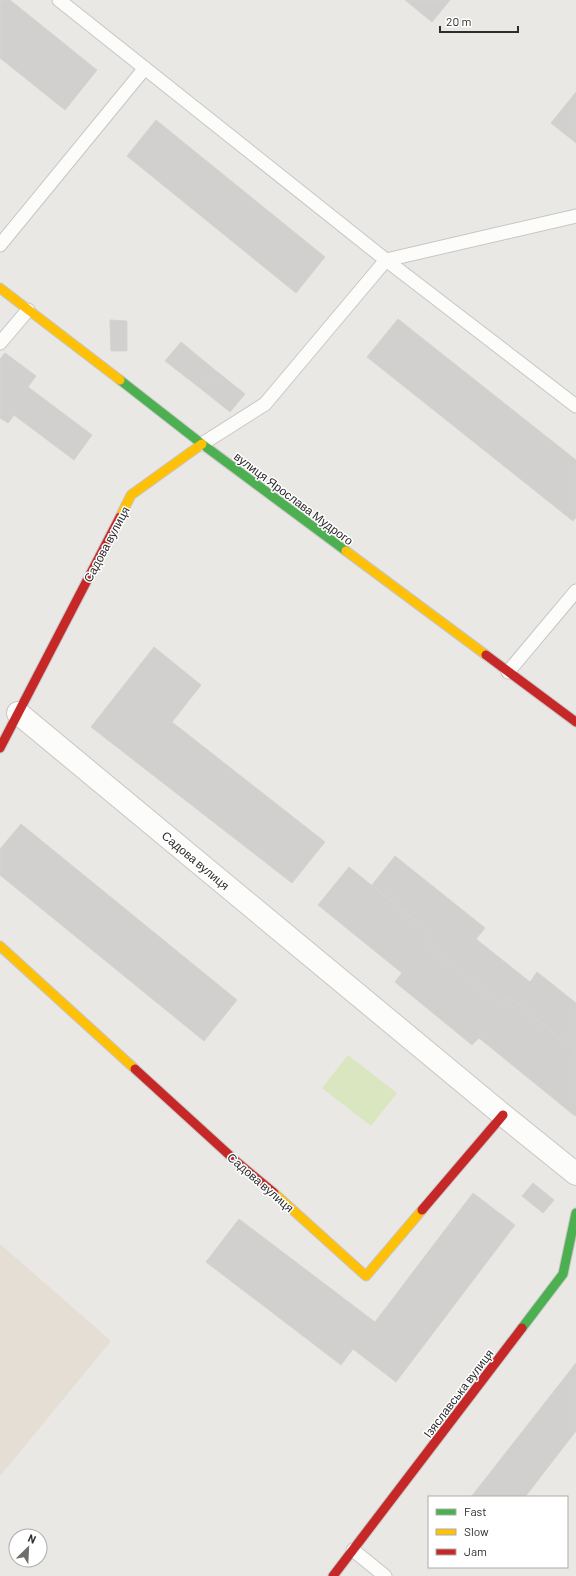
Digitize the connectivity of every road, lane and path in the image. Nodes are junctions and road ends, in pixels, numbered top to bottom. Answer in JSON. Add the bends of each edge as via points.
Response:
{"nodes":[{"id":1,"x":59,"y":0,"type":"edge"},
{"id":2,"x":145,"y":68,"type":"junction"},
{"id":3,"x":576,"y":216,"type":"edge"},
{"id":4,"x":0,"y":245,"type":"edge"},
{"id":5,"x":386,"y":260,"type":"junction"},
{"id":6,"x":0,"y":288,"type":"edge"},
{"id":7,"x":28,"y":310,"type":"junction"},
{"id":8,"x":0,"y":344,"type":"edge"},
{"id":9,"x":576,"y":406,"type":"edge"},
{"id":10,"x":202,"y":444,"type":"junction"},
{"id":11,"x":576,"y":591,"type":"edge"},
{"id":12,"x":508,"y":672,"type":"junction"},
{"id":13,"x":18,"y":713,"type":"junction"},
{"id":14,"x":576,"y":722,"type":"edge"},
{"id":15,"x":0,"y":748,"type":"edge"},
{"id":16,"x":0,"y":946,"type":"edge"},
{"id":17,"x":503,"y":1115,"type":"junction"},
{"id":18,"x":576,"y":1174,"type":"edge"},
{"id":19,"x":576,"y":1213,"type":"edge"},
{"id":20,"x":353,"y":1550,"type":"junction"},
{"id":21,"x":333,"y":1576,"type":"edge"},
{"id":22,"x":385,"y":1576,"type":"edge"}],
"edges":[{"from":1,"to":2,"type":"lane"},
{"from":2,"to":4,"type":"lane"},
{"from":2,"to":5,"type":"lane"},
{"from":3,"to":5,"type":"lane"},
{"from":5,"to":9,"type":"lane"},
{"from":5,"to":10,"type":"lane","via":[[265,404]]},
{"from":6,"to":7,"type":"street","name":"вулиця Ярослава Мудрого"},
{"from":7,"to":8,"type":"lane"},
{"from":7,"to":10,"type":"street","name":"вулиця Ярослава Мудрого"},
{"from":10,"to":12,"type":"street","name":"вулиця Ярослава Мудрого"},
{"from":10,"to":13,"type":"street","name":"Садова вулиця","via":[[131,495]]},
{"from":11,"to":12,"type":"lane"},
{"from":12,"to":14,"type":"street","name":"вулиця Ярослава Мудрого"},
{"from":13,"to":15,"type":"street","name":"Садова вулиця"},
{"from":13,"to":17,"type":"street","name":"Садова вулиця"},
{"from":16,"to":17,"type":"street","name":"Садова вулиця","via":[[232,1158],[284,1201],[366,1276]]},
{"from":17,"to":18,"type":"street","name":"Садова вулиця"},
{"from":19,"to":20,"type":"street","name":"Ізяславська вулиця","via":[[563,1274]]},
{"from":20,"to":21,"type":"street","name":"Ізяславська вулиця"},
{"from":20,"to":22,"type":"lane"}]}
